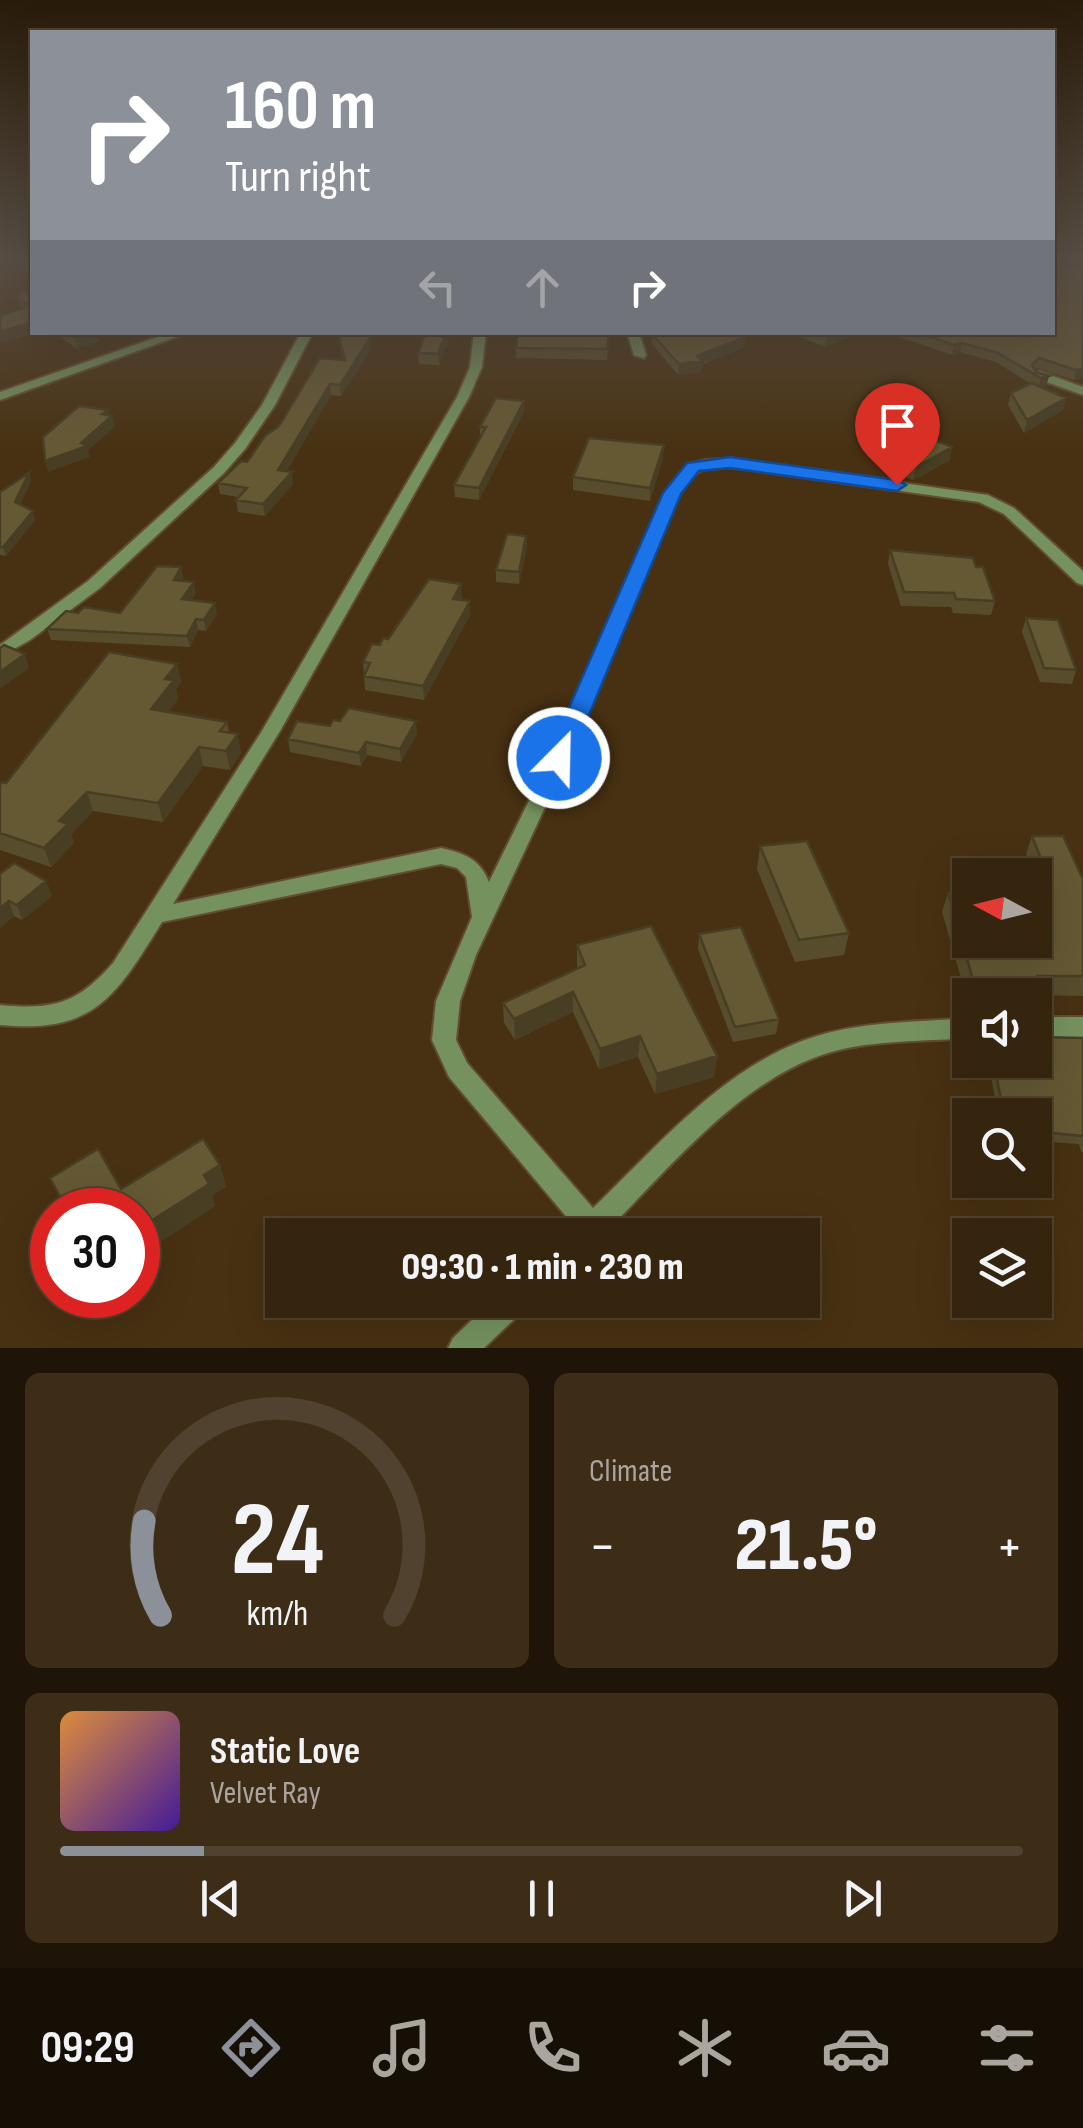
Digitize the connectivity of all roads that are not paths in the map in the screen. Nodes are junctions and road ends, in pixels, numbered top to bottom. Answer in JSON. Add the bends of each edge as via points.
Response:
{"nodes":[{"id":1,"x":176,"y":335,"type":"edge"},
{"id":2,"x":306,"y":335,"type":"edge"},
{"id":3,"x":480,"y":335,"type":"edge"},
{"id":4,"x":634,"y":335,"type":"edge"},
{"id":5,"x":640,"y":355,"type":"dead end"},
{"id":6,"x":1038,"y":375,"type":"edge"},
{"id":7,"x":1083,"y":391,"type":"edge"},
{"id":8,"x":0,"y":396,"type":"edge"},
{"id":9,"x":1083,"y":580,"type":"edge"},
{"id":10,"x":0,"y":652,"type":"edge"},
{"id":11,"x":154,"y":916,"type":"junction"},
{"id":12,"x":483,"y":918,"type":"junction"},
{"id":13,"x":0,"y":1015,"type":"edge"},
{"id":14,"x":1052,"y":1027,"type":"edge"},
{"id":15,"x":1083,"y":1027,"type":"edge"},
{"id":16,"x":952,"y":1030,"type":"edge"},
{"id":17,"x":578,"y":1218,"type":"edge"},
{"id":18,"x":602,"y":1218,"type":"edge"},
{"id":19,"x":495,"y":1318,"type":"edge"},
{"id":20,"x":463,"y":1348,"type":"edge"}],
"edges":[{"from":1,"to":8,"type":"street"},
{"from":2,"to":10,"type":"street","via":[[254,426],[219,470],[57,615]]},
{"from":3,"to":11,"type":"street","via":[[463,396],[280,714]]},
{"from":4,"to":5,"type":"street"},
{"from":6,"to":7,"type":"street"},
{"from":9,"to":12,"type":"street","via":[[1010,511],[982,498],[730,463],[694,466],[672,493]]},
{"from":11,"to":12,"type":"street","via":[[440,856],[467,862],[476,872]]},
{"from":11,"to":13,"type":"street","via":[[99,998],[34,1019]]},
{"from":12,"to":17,"type":"street","via":[[448,1001],[444,1040],[458,1070]]},
{"from":14,"to":15,"type":"street"},
{"from":16,"to":18,"type":"street","via":[[847,1039],[773,1066]]},
{"from":19,"to":20,"type":"street"}]}
